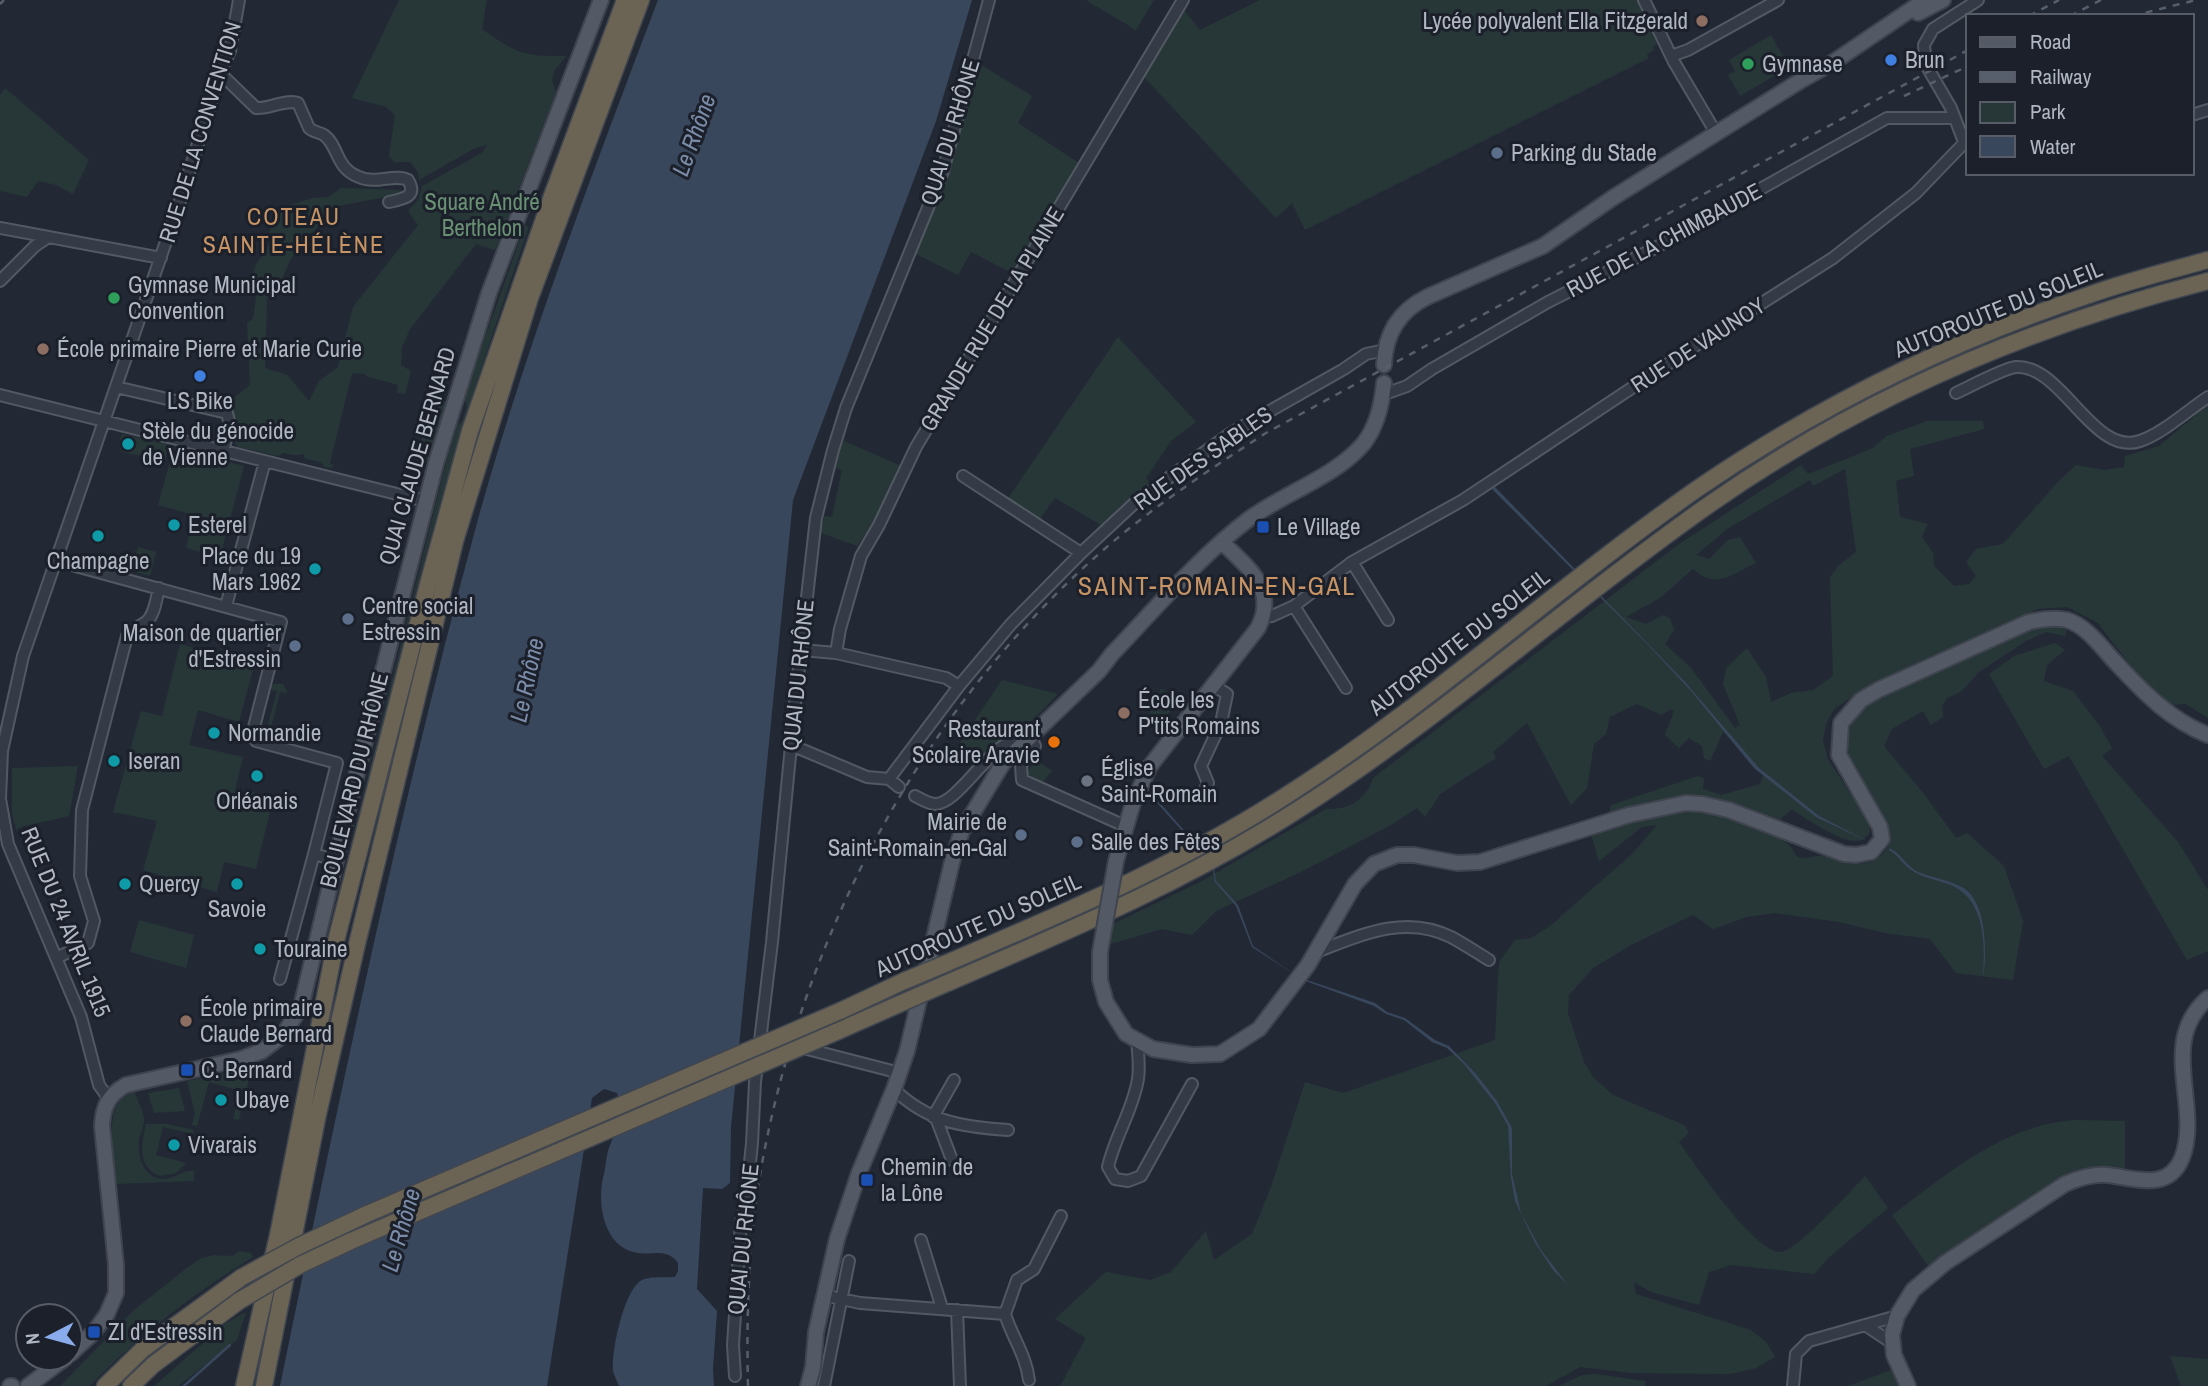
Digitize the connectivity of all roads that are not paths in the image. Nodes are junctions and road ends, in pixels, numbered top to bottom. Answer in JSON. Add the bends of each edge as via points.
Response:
{"nodes":[{"id":1,"x":239,"y":0,"type":"edge"},
{"id":2,"x":601,"y":0,"type":"edge"},
{"id":3,"x":625,"y":0,"type":"edge"},
{"id":4,"x":640,"y":0,"type":"edge"},
{"id":5,"x":989,"y":0,"type":"edge"},
{"id":6,"x":1183,"y":0,"type":"edge"},
{"id":7,"x":1644,"y":0,"type":"edge"},
{"id":8,"x":1778,"y":0,"type":"edge"},
{"id":9,"x":1925,"y":0,"type":"edge"},
{"id":10,"x":1943,"y":0,"type":"edge"},
{"id":11,"x":1978,"y":0,"type":"edge"},
{"id":12,"x":1879,"y":32,"type":"junction"},
{"id":13,"x":1671,"y":56,"type":"junction"},
{"id":14,"x":220,"y":73,"type":"junction"},
{"id":15,"x":1954,"y":118,"type":"junction"},
{"id":16,"x":1716,"y":133,"type":"junction"},
{"id":17,"x":1966,"y":140,"type":"edge"},
{"id":18,"x":389,"y":202,"type":"dead end"},
{"id":19,"x":0,"y":228,"type":"edge"},
{"id":20,"x":47,"y":238,"type":"junction"},
{"id":21,"x":161,"y":258,"type":"junction"},
{"id":22,"x":2208,"y":260,"type":"edge"},
{"id":23,"x":2208,"y":281,"type":"edge"},
{"id":24,"x":0,"y":282,"type":"edge"},
{"id":25,"x":1384,"y":357,"type":"joint"},
{"id":26,"x":116,"y":387,"type":"junction"},
{"id":27,"x":1383,"y":389,"type":"joint"},
{"id":28,"x":1956,"y":393,"type":"dead end"},
{"id":29,"x":0,"y":395,"type":"edge"},
{"id":30,"x":2208,"y":397,"type":"edge"},
{"id":31,"x":104,"y":421,"type":"junction"},
{"id":32,"x":223,"y":451,"type":"junction"},
{"id":33,"x":265,"y":461,"type":"junction"},
{"id":34,"x":962,"y":476,"type":"dead end"},
{"id":35,"x":425,"y":501,"type":"junction"},
{"id":36,"x":1222,"y":542,"type":"junction"},
{"id":37,"x":1081,"y":553,"type":"junction"},
{"id":38,"x":57,"y":561,"type":"junction"},
{"id":39,"x":1352,"y":562,"type":"junction"},
{"id":40,"x":159,"y":589,"type":"junction"},
{"id":41,"x":226,"y":606,"type":"junction"},
{"id":42,"x":1294,"y":606,"type":"junction"},
{"id":43,"x":1263,"y":617,"type":"junction"},
{"id":44,"x":1388,"y":620,"type":"dead end"},
{"id":45,"x":801,"y":650,"type":"junction"},
{"id":46,"x":836,"y":653,"type":"junction"},
{"id":47,"x":1213,"y":685,"type":"junction"},
{"id":48,"x":959,"y":686,"type":"junction"},
{"id":49,"x":1346,"y":688,"type":"dead end"},
{"id":50,"x":2208,"y":735,"type":"edge"},
{"id":51,"x":1024,"y":741,"type":"junction"},
{"id":52,"x":791,"y":745,"type":"junction"},
{"id":53,"x":890,"y":779,"type":"junction"},
{"id":54,"x":900,"y":787,"type":"dead end"},
{"id":55,"x":915,"y":796,"type":"dead end"},
{"id":56,"x":1202,"y":796,"type":"dead end"},
{"id":57,"x":1125,"y":826,"type":"junction"},
{"id":58,"x":314,"y":854,"type":"junction"},
{"id":59,"x":335,"y":860,"type":"junction"},
{"id":60,"x":1316,"y":952,"type":"junction"},
{"id":61,"x":56,"y":958,"type":"junction"},
{"id":62,"x":1489,"y":960,"type":"dead end"},
{"id":63,"x":280,"y":979,"type":"dead end"},
{"id":64,"x":2208,"y":998,"type":"edge"},
{"id":65,"x":1137,"y":1040,"type":"junction"},
{"id":66,"x":807,"y":1049,"type":"dead end"},
{"id":67,"x":900,"y":1073,"type":"junction"},
{"id":68,"x":954,"y":1080,"type":"dead end"},
{"id":69,"x":1192,"y":1084,"type":"dead end"},
{"id":70,"x":894,"y":1089,"type":"junction"},
{"id":71,"x":109,"y":1098,"type":"junction"},
{"id":72,"x":934,"y":1117,"type":"junction"},
{"id":73,"x":1008,"y":1130,"type":"dead end"},
{"id":74,"x":952,"y":1160,"type":"dead end"},
{"id":75,"x":1060,"y":1216,"type":"dead end"},
{"id":76,"x":921,"y":1240,"type":"dead end"},
{"id":77,"x":290,"y":1251,"type":"junction"},
{"id":78,"x":849,"y":1261,"type":"dead end"},
{"id":79,"x":823,"y":1295,"type":"junction"},
{"id":80,"x":842,"y":1300,"type":"junction"},
{"id":81,"x":942,"y":1308,"type":"junction"},
{"id":82,"x":957,"y":1310,"type":"junction"},
{"id":83,"x":1005,"y":1314,"type":"junction"},
{"id":84,"x":1896,"y":1316,"type":"junction"},
{"id":85,"x":1865,"y":1325,"type":"junction"},
{"id":86,"x":84,"y":1342,"type":"edge"},
{"id":87,"x":1892,"y":1343,"type":"junction"},
{"id":88,"x":47,"y":1372,"type":"edge"},
{"id":89,"x":57,"y":1372,"type":"edge"},
{"id":90,"x":735,"y":1376,"type":"dead end"},
{"id":91,"x":246,"y":1378,"type":"edge"},
{"id":92,"x":1029,"y":1380,"type":"dead end"},
{"id":93,"x":27,"y":1386,"type":"edge"},
{"id":94,"x":46,"y":1386,"type":"edge"},
{"id":95,"x":105,"y":1386,"type":"edge"},
{"id":96,"x":131,"y":1386,"type":"edge"},
{"id":97,"x":236,"y":1386,"type":"edge"},
{"id":98,"x":257,"y":1386,"type":"edge"},
{"id":99,"x":264,"y":1386,"type":"edge"},
{"id":100,"x":808,"y":1386,"type":"edge"},
{"id":101,"x":824,"y":1386,"type":"edge"},
{"id":102,"x":960,"y":1386,"type":"edge"},
{"id":103,"x":1793,"y":1386,"type":"edge"},
{"id":104,"x":1908,"y":1386,"type":"edge"}],
"edges":[{"from":1,"to":14,"type":"street","name":"RUE DE LA CONVENTION","via":[[230,51]]},
{"from":2,"to":35,"type":"main road","name":"QUAI CLAUDE BERNARD","via":[[489,293]]},
{"from":3,"to":91,"type":"highway","name":"BOULEVARD DU RHÔNE","via":[[484,392],[435,559],[336,941]]},
{"from":4,"to":77,"type":"highway","name":"BOULEVARD DU RHÔNE","via":[[530,298],[455,541],[357,944]]},
{"from":5,"to":45,"type":"street","name":"QUAI DU RHÔNE","via":[[943,171],[838,433],[813,533]]},
{"from":6,"to":46,"type":"street","name":"GRANDE RUE DE LA PLAINE","via":[[916,447],[861,556]]},
{"from":7,"to":13,"type":"street"},
{"from":8,"to":13,"type":"street"},
{"from":9,"to":12,"type":"main road"},
{"from":10,"to":12,"type":"main road"},
{"from":11,"to":15,"type":"street","name":"RUE DE VAUNOY","via":[[1933,29],[1924,45],[1926,65]]},
{"from":12,"to":16,"type":"main road"},
{"from":13,"to":16,"type":"street"},
{"from":14,"to":18,"type":"street","via":[[256,108],[298,103],[309,128],[324,136],[352,174],[374,181],[408,180],[411,195]]},
{"from":14,"to":21,"type":"street","name":"RUE DE LA CONVENTION"},
{"from":15,"to":17,"type":"street","name":"RUE DE VAUNOY"},
{"from":15,"to":27,"type":"street","name":"RUE DE LA CHIMBAUDE","via":[[1887,118],[1655,248],[1548,302],[1407,386]]},
{"from":16,"to":25,"type":"main road","via":[[1543,246],[1418,302],[1399,318]]},
{"from":17,"to":39,"type":"street","name":"RUE DE VAUNOY","via":[[1916,193],[1833,258],[1462,500]]},
{"from":19,"to":20,"type":"street"},
{"from":20,"to":21,"type":"street"},
{"from":20,"to":24,"type":"street"},
{"from":21,"to":26,"type":"street","name":"RUE DE LA CONVENTION"},
{"from":22,"to":95,"type":"highway","name":"AUTOROUTE DU SOLEIL","bridge":true,"via":[[2090,294],[2006,325],[1932,356],[1828,410],[1700,488],[1385,728],[1286,796],[1172,862],[299,1246],[242,1277],[143,1349]]},
{"from":23,"to":96,"type":"highway","name":"AUTOROUTE DU SOLEIL","bridge":true,"via":[[2041,331],[1945,371],[1847,421],[1713,502],[1396,743],[1298,810],[1180,877],[1093,920],[300,1265],[239,1301]]},
{"from":25,"to":37,"type":"street","name":"RUE DES SABLES","via":[[1366,354],[1231,433],[1138,500]]},
{"from":26,"to":31,"type":"street","name":"RUE DE LA CONVENTION"},
{"from":26,"to":32,"type":"street","via":[[227,413],[230,425]]},
{"from":27,"to":36,"type":"main road","via":[[1373,428],[1355,452],[1253,516]]},
{"from":28,"to":30,"type":"street","via":[[2015,367],[2031,370],[2044,376],[2114,440],[2139,442]]},
{"from":29,"to":31,"type":"street"},
{"from":31,"to":32,"type":"street"},
{"from":31,"to":38,"type":"street","name":"RUE DU 24 AVRIL 1915"},
{"from":32,"to":33,"type":"street"},
{"from":33,"to":35,"type":"street"},
{"from":33,"to":41,"type":"street"},
{"from":34,"to":37,"type":"street"},
{"from":35,"to":59,"type":"main road","name":"QUAI CLAUDE BERNARD"},
{"from":36,"to":43,"type":"main road","via":[[1262,587]]},
{"from":36,"to":51,"type":"main road"},
{"from":37,"to":48,"type":"street","name":"RUE DES SABLES","via":[[1011,624]]},
{"from":38,"to":40,"type":"street"},
{"from":38,"to":61,"type":"street","name":"RUE DU 24 AVRIL 1915","via":[[16,680],[2,751],[1,799],[8,844]]},
{"from":39,"to":42,"type":"street","name":"RUE DE VAUNOY"},
{"from":39,"to":44,"type":"street"},
{"from":40,"to":41,"type":"street"},
{"from":40,"to":61,"type":"street","via":[[148,621],[127,636],[82,810],[80,876],[94,921],[90,939]]},
{"from":41,"to":58,"type":"street","via":[[281,622],[253,738],[337,763]]},
{"from":42,"to":43,"type":"street","name":"RUE DE VAUNOY"},
{"from":42,"to":49,"type":"street"},
{"from":43,"to":47,"type":"main road"},
{"from":45,"to":46,"type":"street"},
{"from":45,"to":52,"type":"street","name":"QUAI DU RHÔNE"},
{"from":46,"to":48,"type":"street","via":[[946,678]]},
{"from":47,"to":56,"type":"street","via":[[1227,694],[1221,723],[1201,766],[1208,783]]},
{"from":47,"to":57,"type":"main road","via":[[1150,766]]},
{"from":48,"to":53,"type":"street","name":"RUE DES SABLES"},
{"from":50,"to":60,"type":"main road","via":[[2154,702],[2079,625],[2047,618],[2029,622],[1878,690],[1861,700],[1841,723],[1839,755],[1880,827],[1882,839],[1871,852],[1843,854],[1702,804],[1662,807],[1480,862],[1414,855],[1383,860],[1355,884]]},
{"from":51,"to":55,"type":"street","via":[[1004,744],[952,798],[932,804]]},
{"from":51,"to":57,"type":"street","via":[[1035,746],[1021,765],[1022,780]]},
{"from":51,"to":67,"type":"main road","via":[[1003,763],[962,831]]},
{"from":52,"to":53,"type":"street","via":[[867,777]]},
{"from":52,"to":90,"type":"street","name":"QUAI DU RHÔNE","via":[[764,1039],[755,1082],[755,1120],[741,1222]]},
{"from":53,"to":54,"type":"street"},
{"from":57,"to":65,"type":"main road","bridge":true,"via":[[1100,951],[1100,980],[1106,1002],[1126,1034]]},
{"from":58,"to":59,"type":"street"},
{"from":58,"to":63,"type":"street"},
{"from":59,"to":71,"type":"main road","name":"QUAI CLAUDE BERNARD","via":[[303,999],[284,1035],[255,1054],[126,1085]]},
{"from":60,"to":62,"type":"street","via":[[1373,930],[1423,928],[1450,937]]},
{"from":60,"to":65,"type":"main road","via":[[1259,1029],[1220,1054],[1153,1049]]},
{"from":61,"to":71,"type":"street","name":"RUE DU 24 AVRIL 1915","via":[[81,1017],[99,1085]]},
{"from":64,"to":84,"type":"main road","via":[[2193,1015],[2185,1037],[2186,1142],[2176,1169],[2168,1177],[2148,1182],[2106,1175],[2065,1184],[1927,1276]]},
{"from":65,"to":69,"type":"street","via":[[1139,1076],[1108,1167],[1115,1180],[1141,1176]]},
{"from":66,"to":67,"type":"street"},
{"from":67,"to":70,"type":"main road"},
{"from":68,"to":72,"type":"street"},
{"from":70,"to":72,"type":"street"},
{"from":70,"to":79,"type":"main road","via":[[853,1187]]},
{"from":71,"to":86,"type":"main road","via":[[102,1126],[116,1293],[107,1314]]},
{"from":72,"to":73,"type":"street","via":[[959,1125]]},
{"from":72,"to":74,"type":"street"},
{"from":75,"to":83,"type":"street","via":[[1034,1269],[1017,1280]]},
{"from":76,"to":81,"type":"street"},
{"from":77,"to":98,"type":"highway","via":[[266,1334]]},
{"from":77,"to":99,"type":"highway","name":"BOULEVARD DU RHÔNE"},
{"from":78,"to":80,"type":"street"},
{"from":79,"to":80,"type":"street"},
{"from":79,"to":100,"type":"main road"},
{"from":80,"to":81,"type":"street"},
{"from":80,"to":101,"type":"street"},
{"from":81,"to":82,"type":"street"},
{"from":82,"to":83,"type":"street"},
{"from":82,"to":102,"type":"street"},
{"from":83,"to":92,"type":"street","via":[[1024,1354]]},
{"from":84,"to":85,"type":"street"},
{"from":84,"to":87,"type":"main road"},
{"from":85,"to":87,"type":"street"},
{"from":85,"to":103,"type":"street","via":[[1804,1344],[1796,1354]]},
{"from":87,"to":104,"type":"main road"},
{"from":88,"to":93,"type":"main road"},
{"from":89,"to":94,"type":"main road"},
{"from":91,"to":97,"type":"highway"}]}
